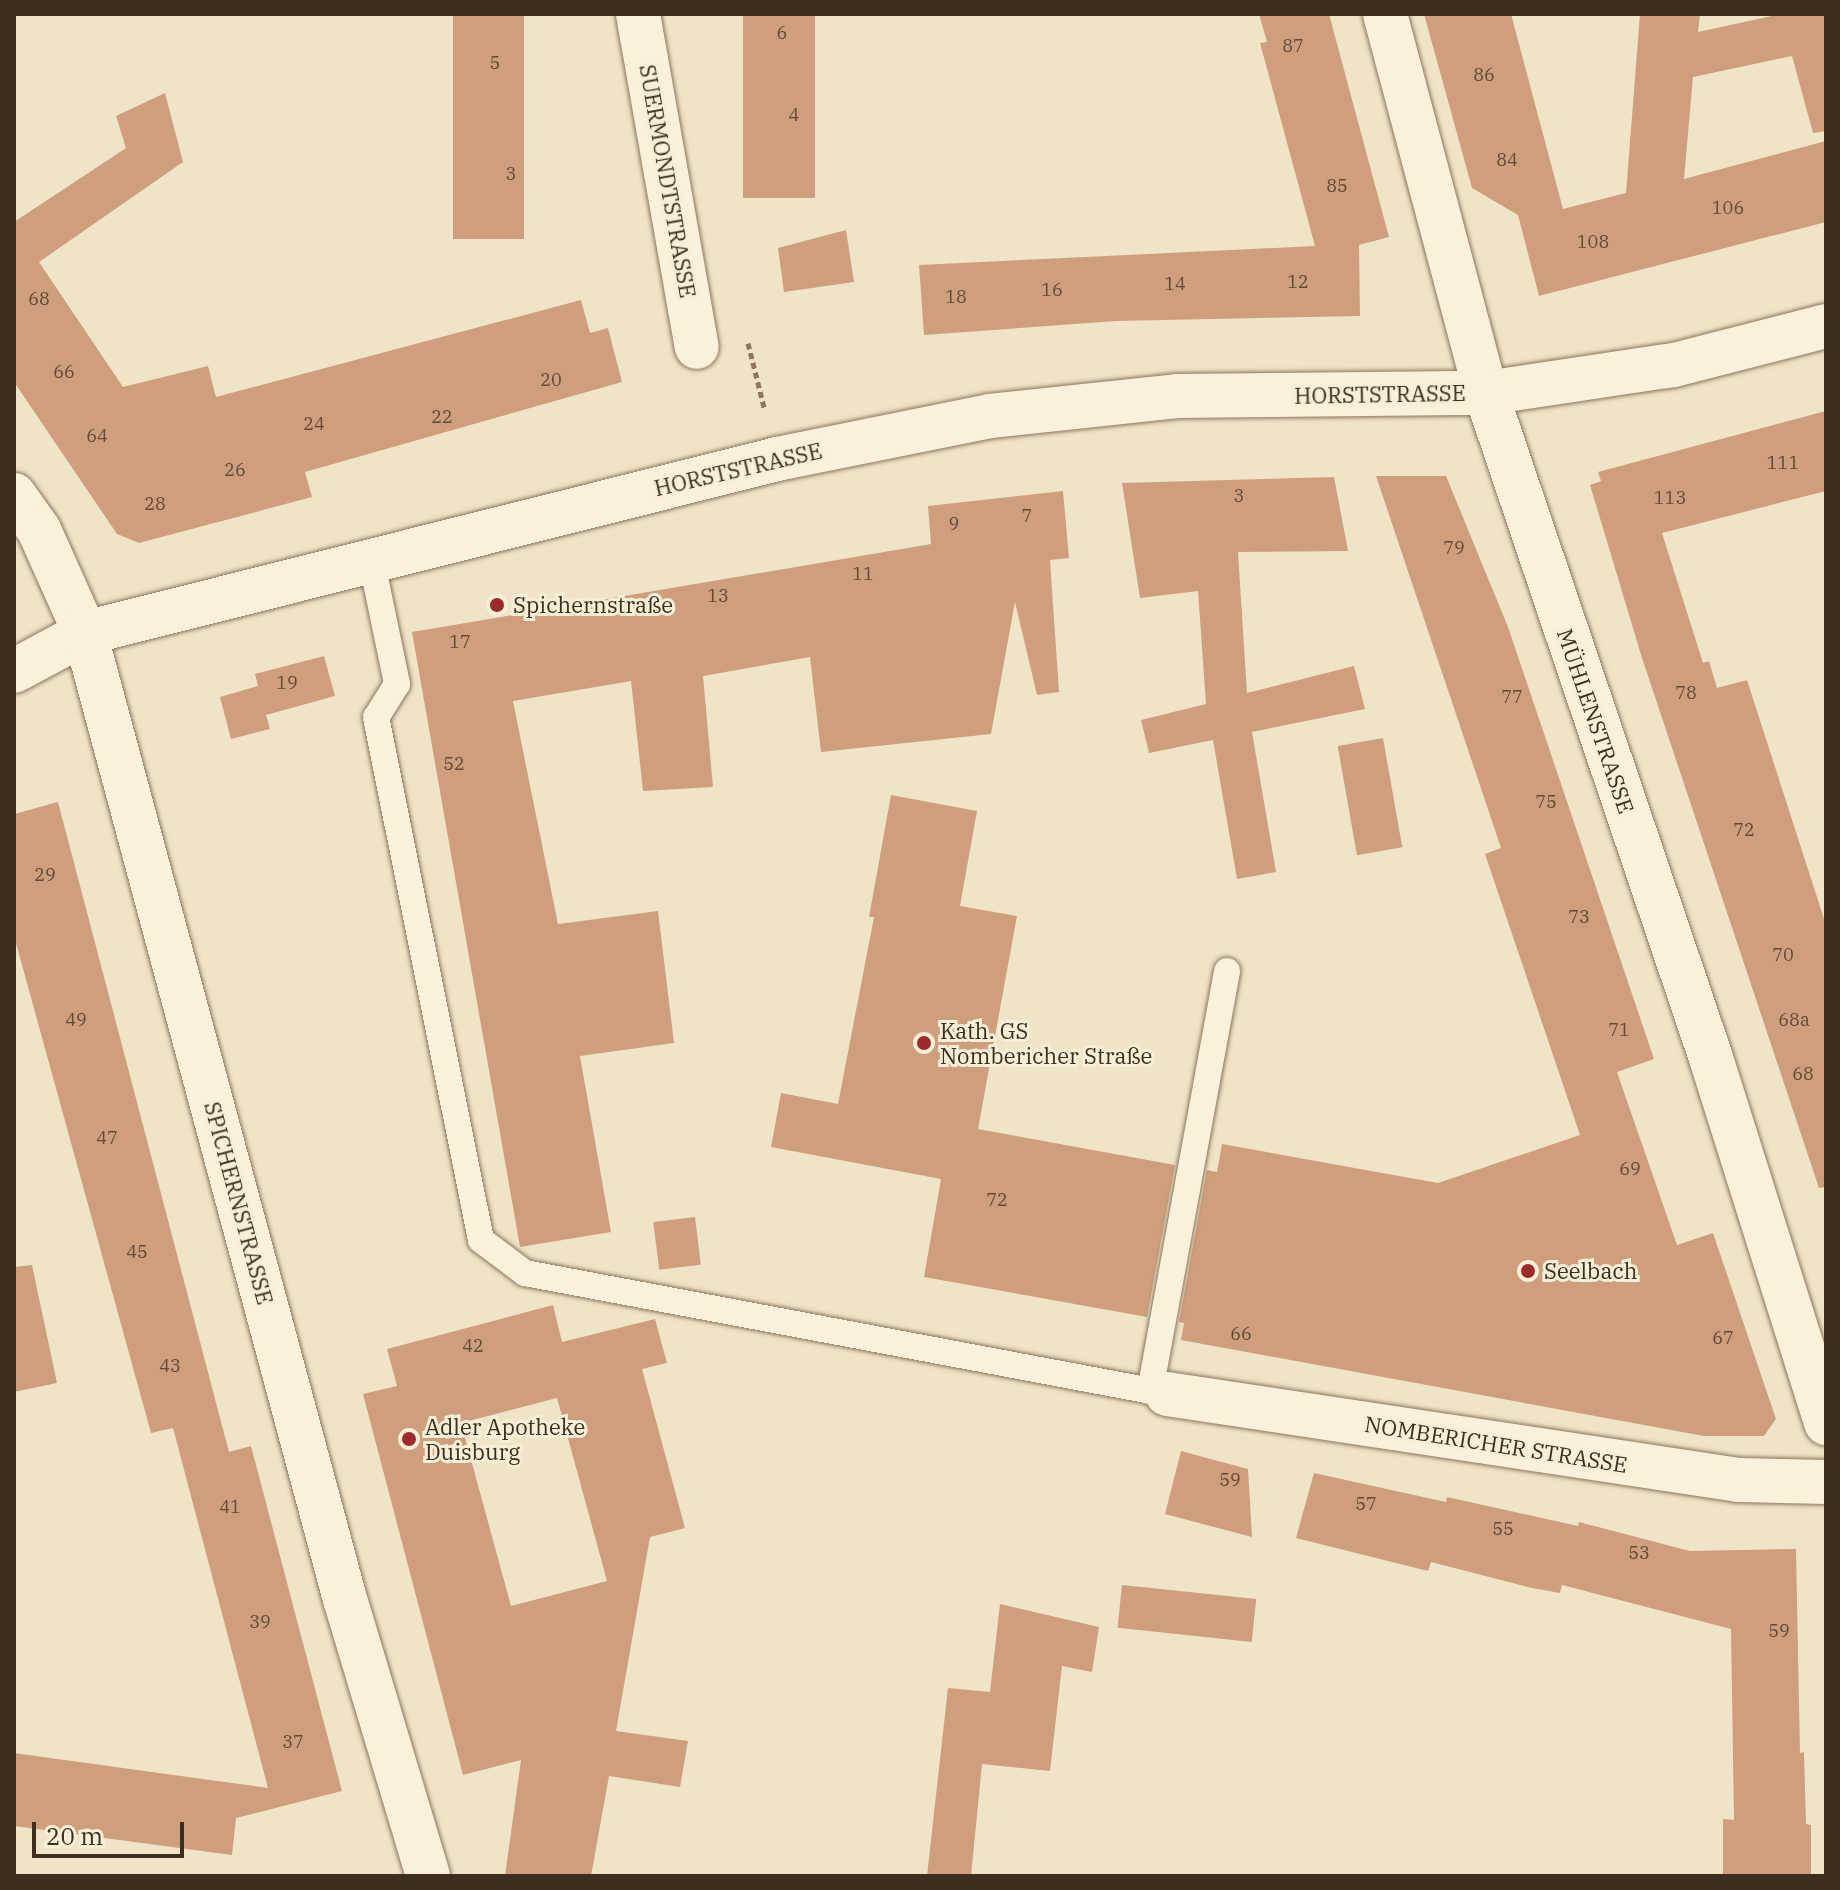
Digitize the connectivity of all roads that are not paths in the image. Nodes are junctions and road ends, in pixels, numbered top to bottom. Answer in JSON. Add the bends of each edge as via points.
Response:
{"nodes":[{"id":1,"x":638,"y":14,"type":"edge"},
{"id":2,"x":1385,"y":14,"type":"edge"},
{"id":3,"x":1826,"y":326,"type":"edge"},
{"id":4,"x":697,"y":347,"type":"road end"},
{"id":5,"x":1486,"y":393,"type":"junction"},
{"id":6,"x":14,"y":495,"type":"edge"},
{"id":7,"x":372,"y":563,"type":"junction"},
{"id":8,"x":85,"y":633,"type":"junction"},
{"id":9,"x":14,"y":671,"type":"edge"},
{"id":10,"x":1227,"y":971,"type":"dead end"},
{"id":11,"x":1158,"y":1392,"type":"junction"},
{"id":12,"x":1826,"y":1423,"type":"edge"},
{"id":13,"x":1826,"y":1482,"type":"edge"},
{"id":14,"x":428,"y":1876,"type":"edge"}],
"edges":[{"from":1,"to":4,"type":"street","name":"SUERMONDTSTRASSE"},
{"from":2,"to":5,"type":"street","name":"MÜHLENSTRASSE"},
{"from":3,"to":5,"type":"street","name":"HORSTSTRASSE","via":[[1674,365]]},
{"from":5,"to":7,"type":"street","name":"HORSTSTRASSE","via":[[1177,396],[990,416],[777,459]]},
{"from":5,"to":12,"type":"street","name":"MÜHLENSTRASSE","via":[[1711,1058]]},
{"from":6,"to":8,"type":"street","name":"SPICHERNSTRASSE","via":[[39,530]]},
{"from":7,"to":8,"type":"street","name":"HORSTSTRASSE"},
{"from":7,"to":11,"type":"lane","via":[[397,684],[376,717],[481,1240],[525,1273]]},
{"from":8,"to":9,"type":"street","name":"HORSTSTRASSE"},
{"from":8,"to":14,"type":"street","name":"SPICHERNSTRASSE","via":[[345,1599]]},
{"from":10,"to":11,"type":"lane"},
{"from":11,"to":13,"type":"street","name":"NOMBERICHER STRASSE","via":[[1739,1480]]}]}
